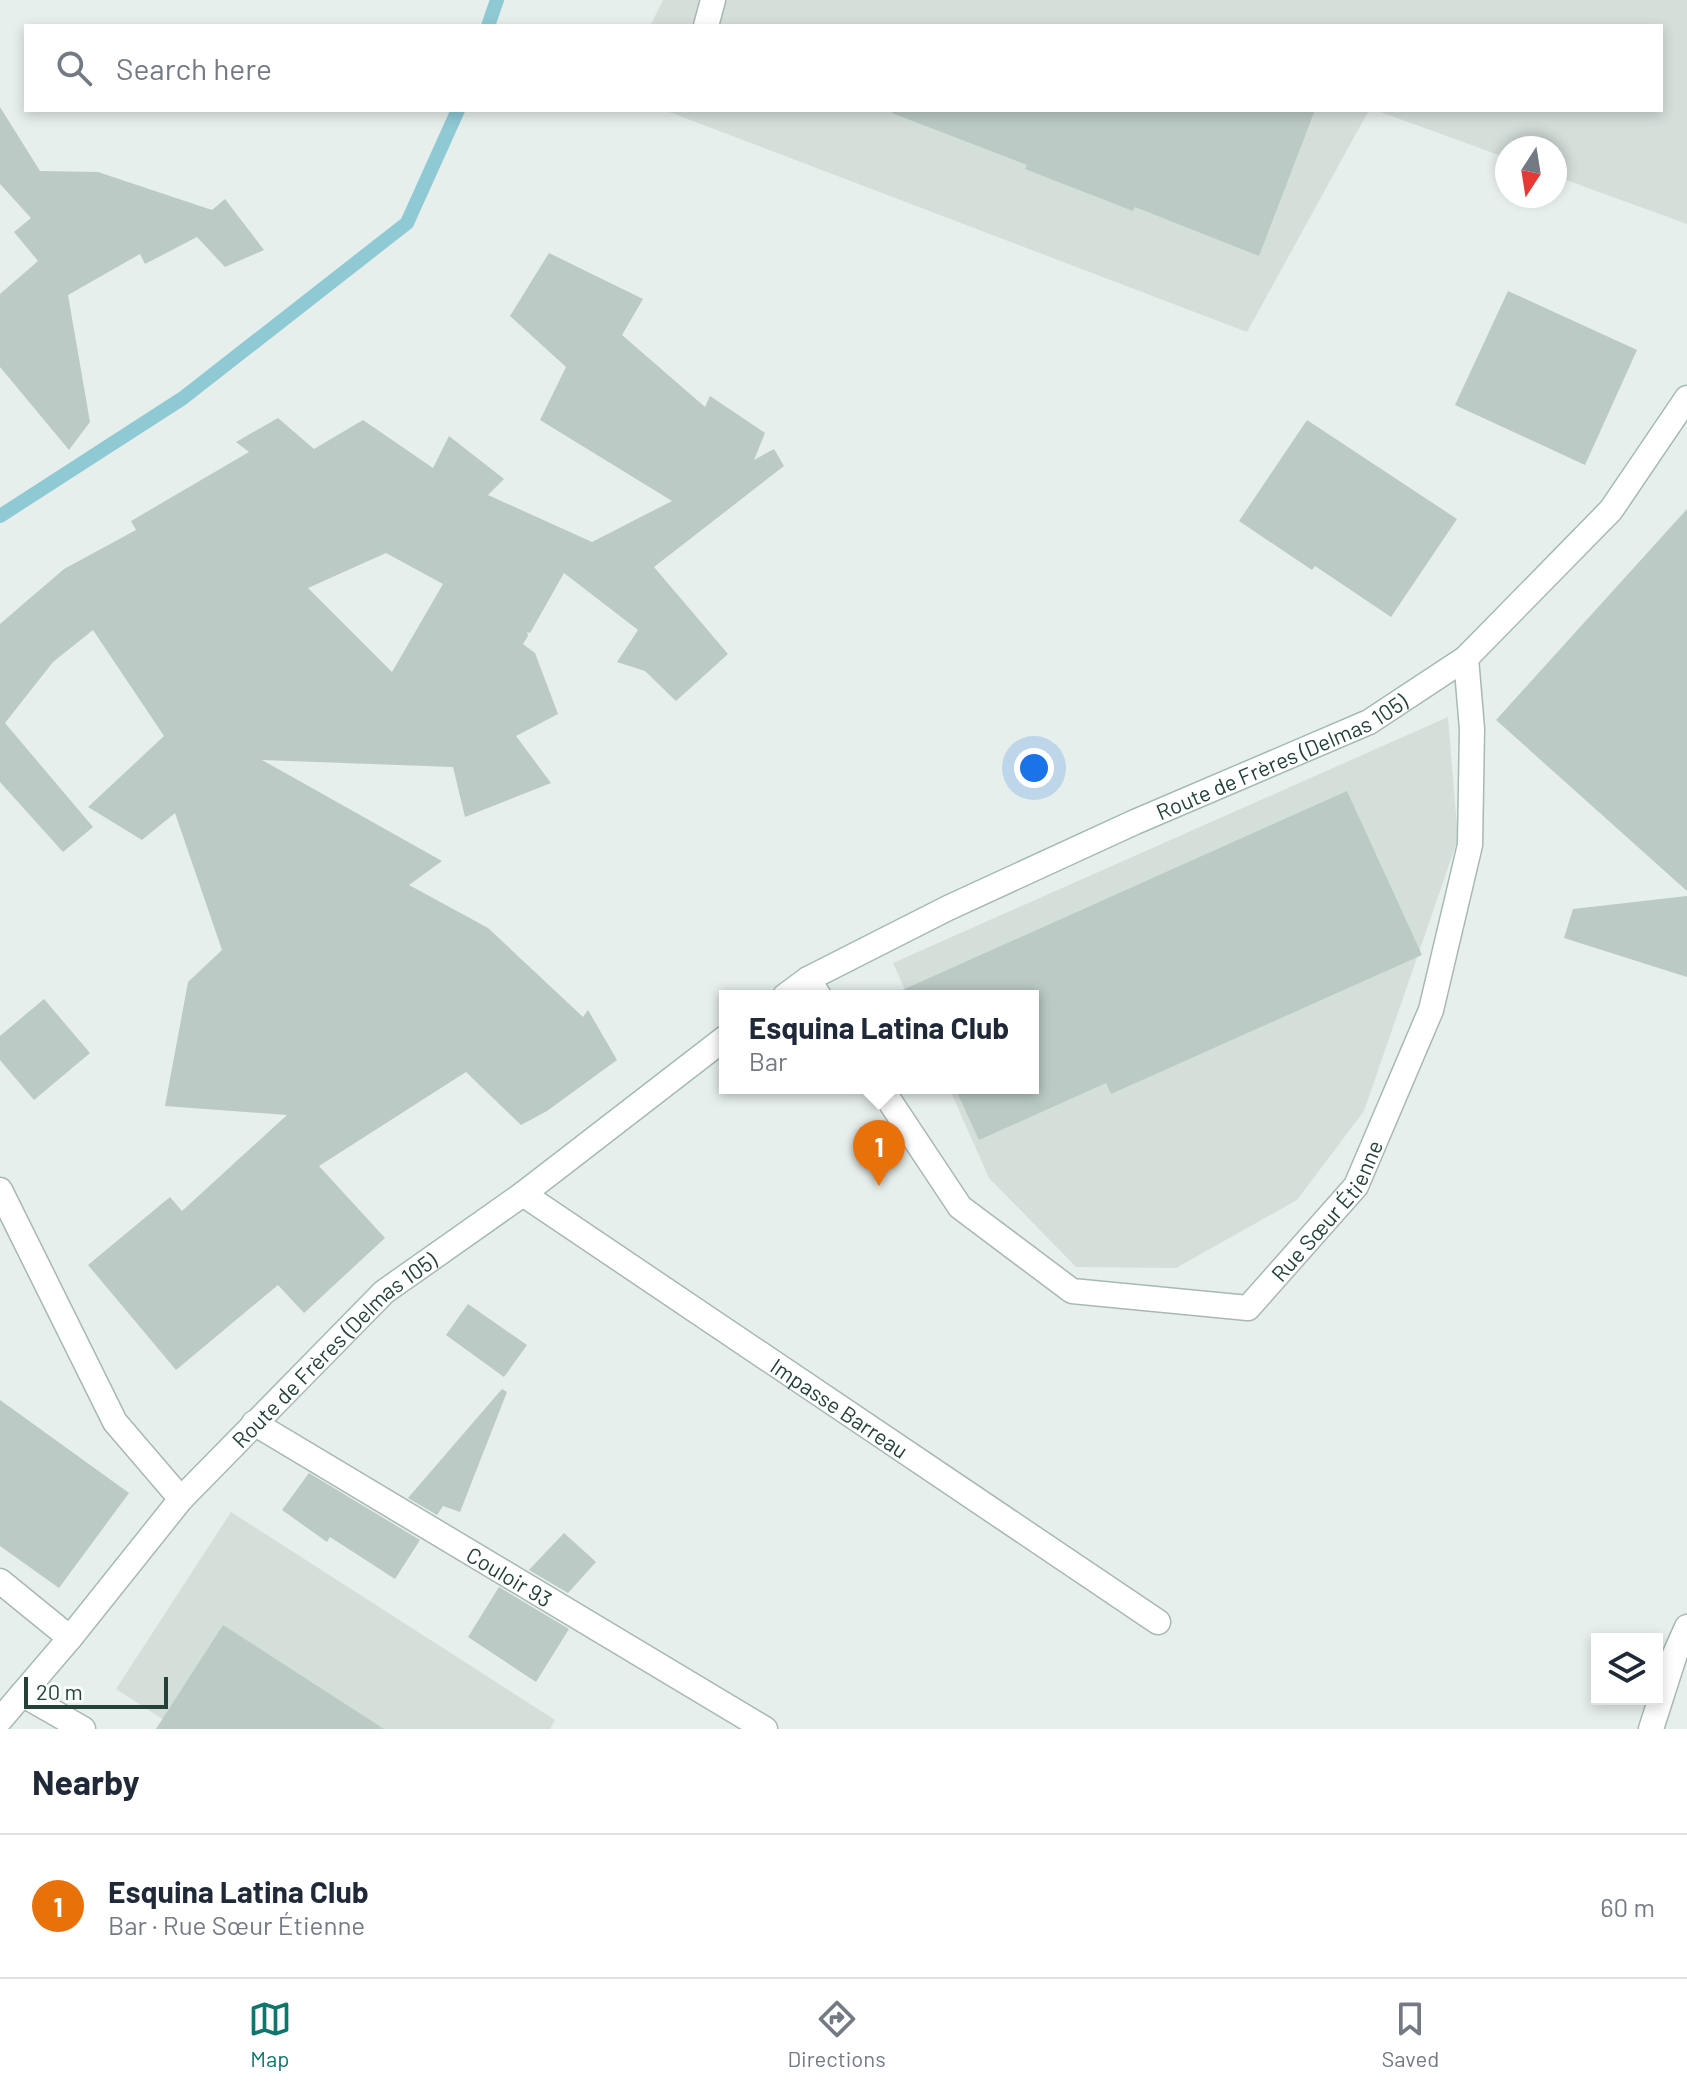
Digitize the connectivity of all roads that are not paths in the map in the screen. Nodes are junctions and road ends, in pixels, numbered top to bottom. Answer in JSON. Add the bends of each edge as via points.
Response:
{"nodes":[{"id":1,"x":713,"y":0,"type":"edge"},
{"id":2,"x":707,"y":24,"type":"edge"},
{"id":3,"x":1687,"y":398,"type":"edge"},
{"id":4,"x":1466,"y":658,"type":"junction"},
{"id":5,"x":814,"y":988,"type":"edge"},
{"id":6,"x":719,"y":1043,"type":"edge"},
{"id":7,"x":885,"y":1094,"type":"edge"},
{"id":8,"x":0,"y":1190,"type":"edge"},
{"id":9,"x":523,"y":1194,"type":"junction"},
{"id":10,"x":254,"y":1423,"type":"junction"},
{"id":11,"x":181,"y":1499,"type":"junction"},
{"id":12,"x":0,"y":1581,"type":"edge"},
{"id":13,"x":1158,"y":1622,"type":"dead end"},
{"id":14,"x":1687,"y":1627,"type":"edge"},
{"id":15,"x":70,"y":1638,"type":"junction"},
{"id":16,"x":22,"y":1694,"type":"junction"},
{"id":17,"x":0,"y":1720,"type":"edge"},
{"id":18,"x":83,"y":1729,"type":"edge"},
{"id":19,"x":765,"y":1729,"type":"edge"},
{"id":20,"x":1651,"y":1729,"type":"edge"}],
"edges":[{"from":1,"to":2,"type":"street"},
{"from":3,"to":4,"type":"street","name":"Route de Frères (Delmas 105)","via":[[1611,510]]},
{"from":4,"to":5,"type":"street","name":"Route de Frères (Delmas 105)","via":[[1369,722],[948,908]]},
{"from":4,"to":7,"type":"street","name":"Rue Sœur Étienne","via":[[1472,729],[1470,845],[1431,1010],[1356,1186],[1248,1308],[1072,1291],[960,1207]]},
{"from":6,"to":9,"type":"street","name":"Route de Frères (Delmas 105)"},
{"from":8,"to":11,"type":"street","via":[[115,1422]]},
{"from":9,"to":10,"type":"street","name":"Route de Frères (Delmas 105)","via":[[384,1292]]},
{"from":9,"to":13,"type":"street","name":"Impasse Barreau"},
{"from":10,"to":11,"type":"street","name":"Route de Frères (Delmas 105)"},
{"from":10,"to":19,"type":"street","name":"Couloir 93"},
{"from":11,"to":15,"type":"street","name":"Route de Frères (Delmas 105)"},
{"from":12,"to":15,"type":"street"},
{"from":14,"to":20,"type":"street"},
{"from":15,"to":16,"type":"street","name":"Route de Frères (Delmas 105)"},
{"from":16,"to":17,"type":"street","name":"Route de Frères (Delmas 105)"},
{"from":16,"to":18,"type":"street"}]}
